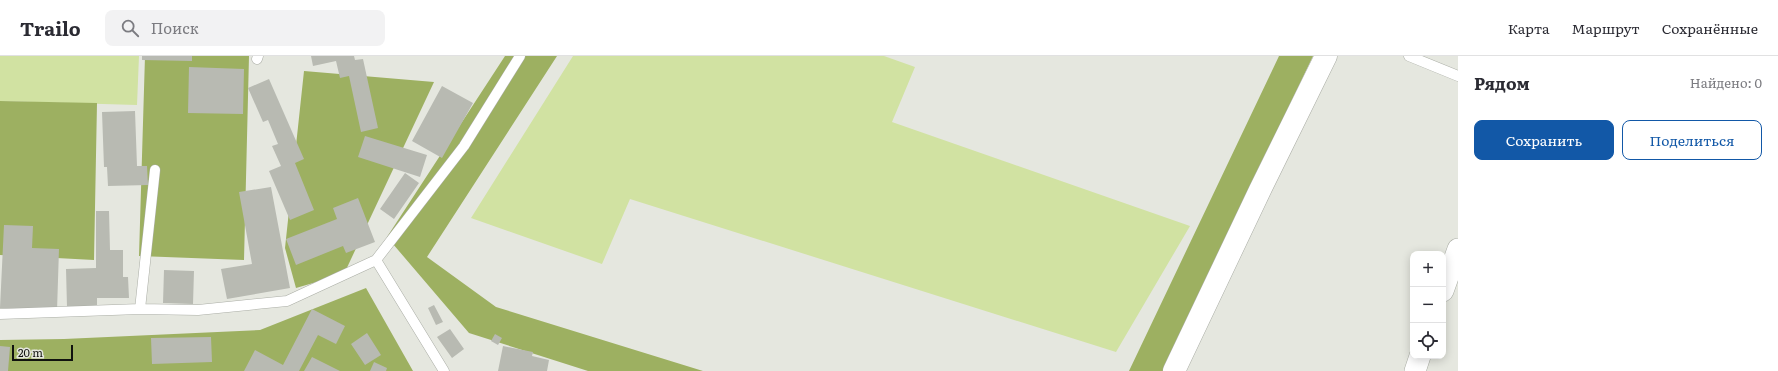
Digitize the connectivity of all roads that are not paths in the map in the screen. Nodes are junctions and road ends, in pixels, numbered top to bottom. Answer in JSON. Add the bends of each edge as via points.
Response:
{"nodes":[{"id":1,"x":520,"y":56,"type":"edge"},
{"id":2,"x":1326,"y":56,"type":"edge"},
{"id":3,"x":1409,"y":56,"type":"edge"},
{"id":4,"x":1458,"y":76,"type":"edge"},
{"id":5,"x":155,"y":170,"type":"dead end"},
{"id":6,"x":1458,"y":248,"type":"edge"},
{"id":7,"x":376,"y":260,"type":"junction"},
{"id":8,"x":1444,"y":287,"type":"edge"},
{"id":9,"x":140,"y":309,"type":"junction"},
{"id":10,"x":0,"y":314,"type":"edge"},
{"id":11,"x":1419,"y":359,"type":"edge"},
{"id":12,"x":444,"y":371,"type":"edge"},
{"id":13,"x":1174,"y":371,"type":"edge"},
{"id":14,"x":1415,"y":371,"type":"edge"}],
"edges":[{"from":1,"to":7,"type":"lane","via":[[464,146]]},
{"from":2,"to":13,"type":"main road"},
{"from":3,"to":4,"type":"lane"},
{"from":5,"to":9,"type":"lane"},
{"from":6,"to":8,"type":"street"},
{"from":7,"to":9,"type":"lane","via":[[287,300],[198,310]]},
{"from":7,"to":12,"type":"lane"},
{"from":9,"to":10,"type":"lane"},
{"from":11,"to":14,"type":"street"}]}
